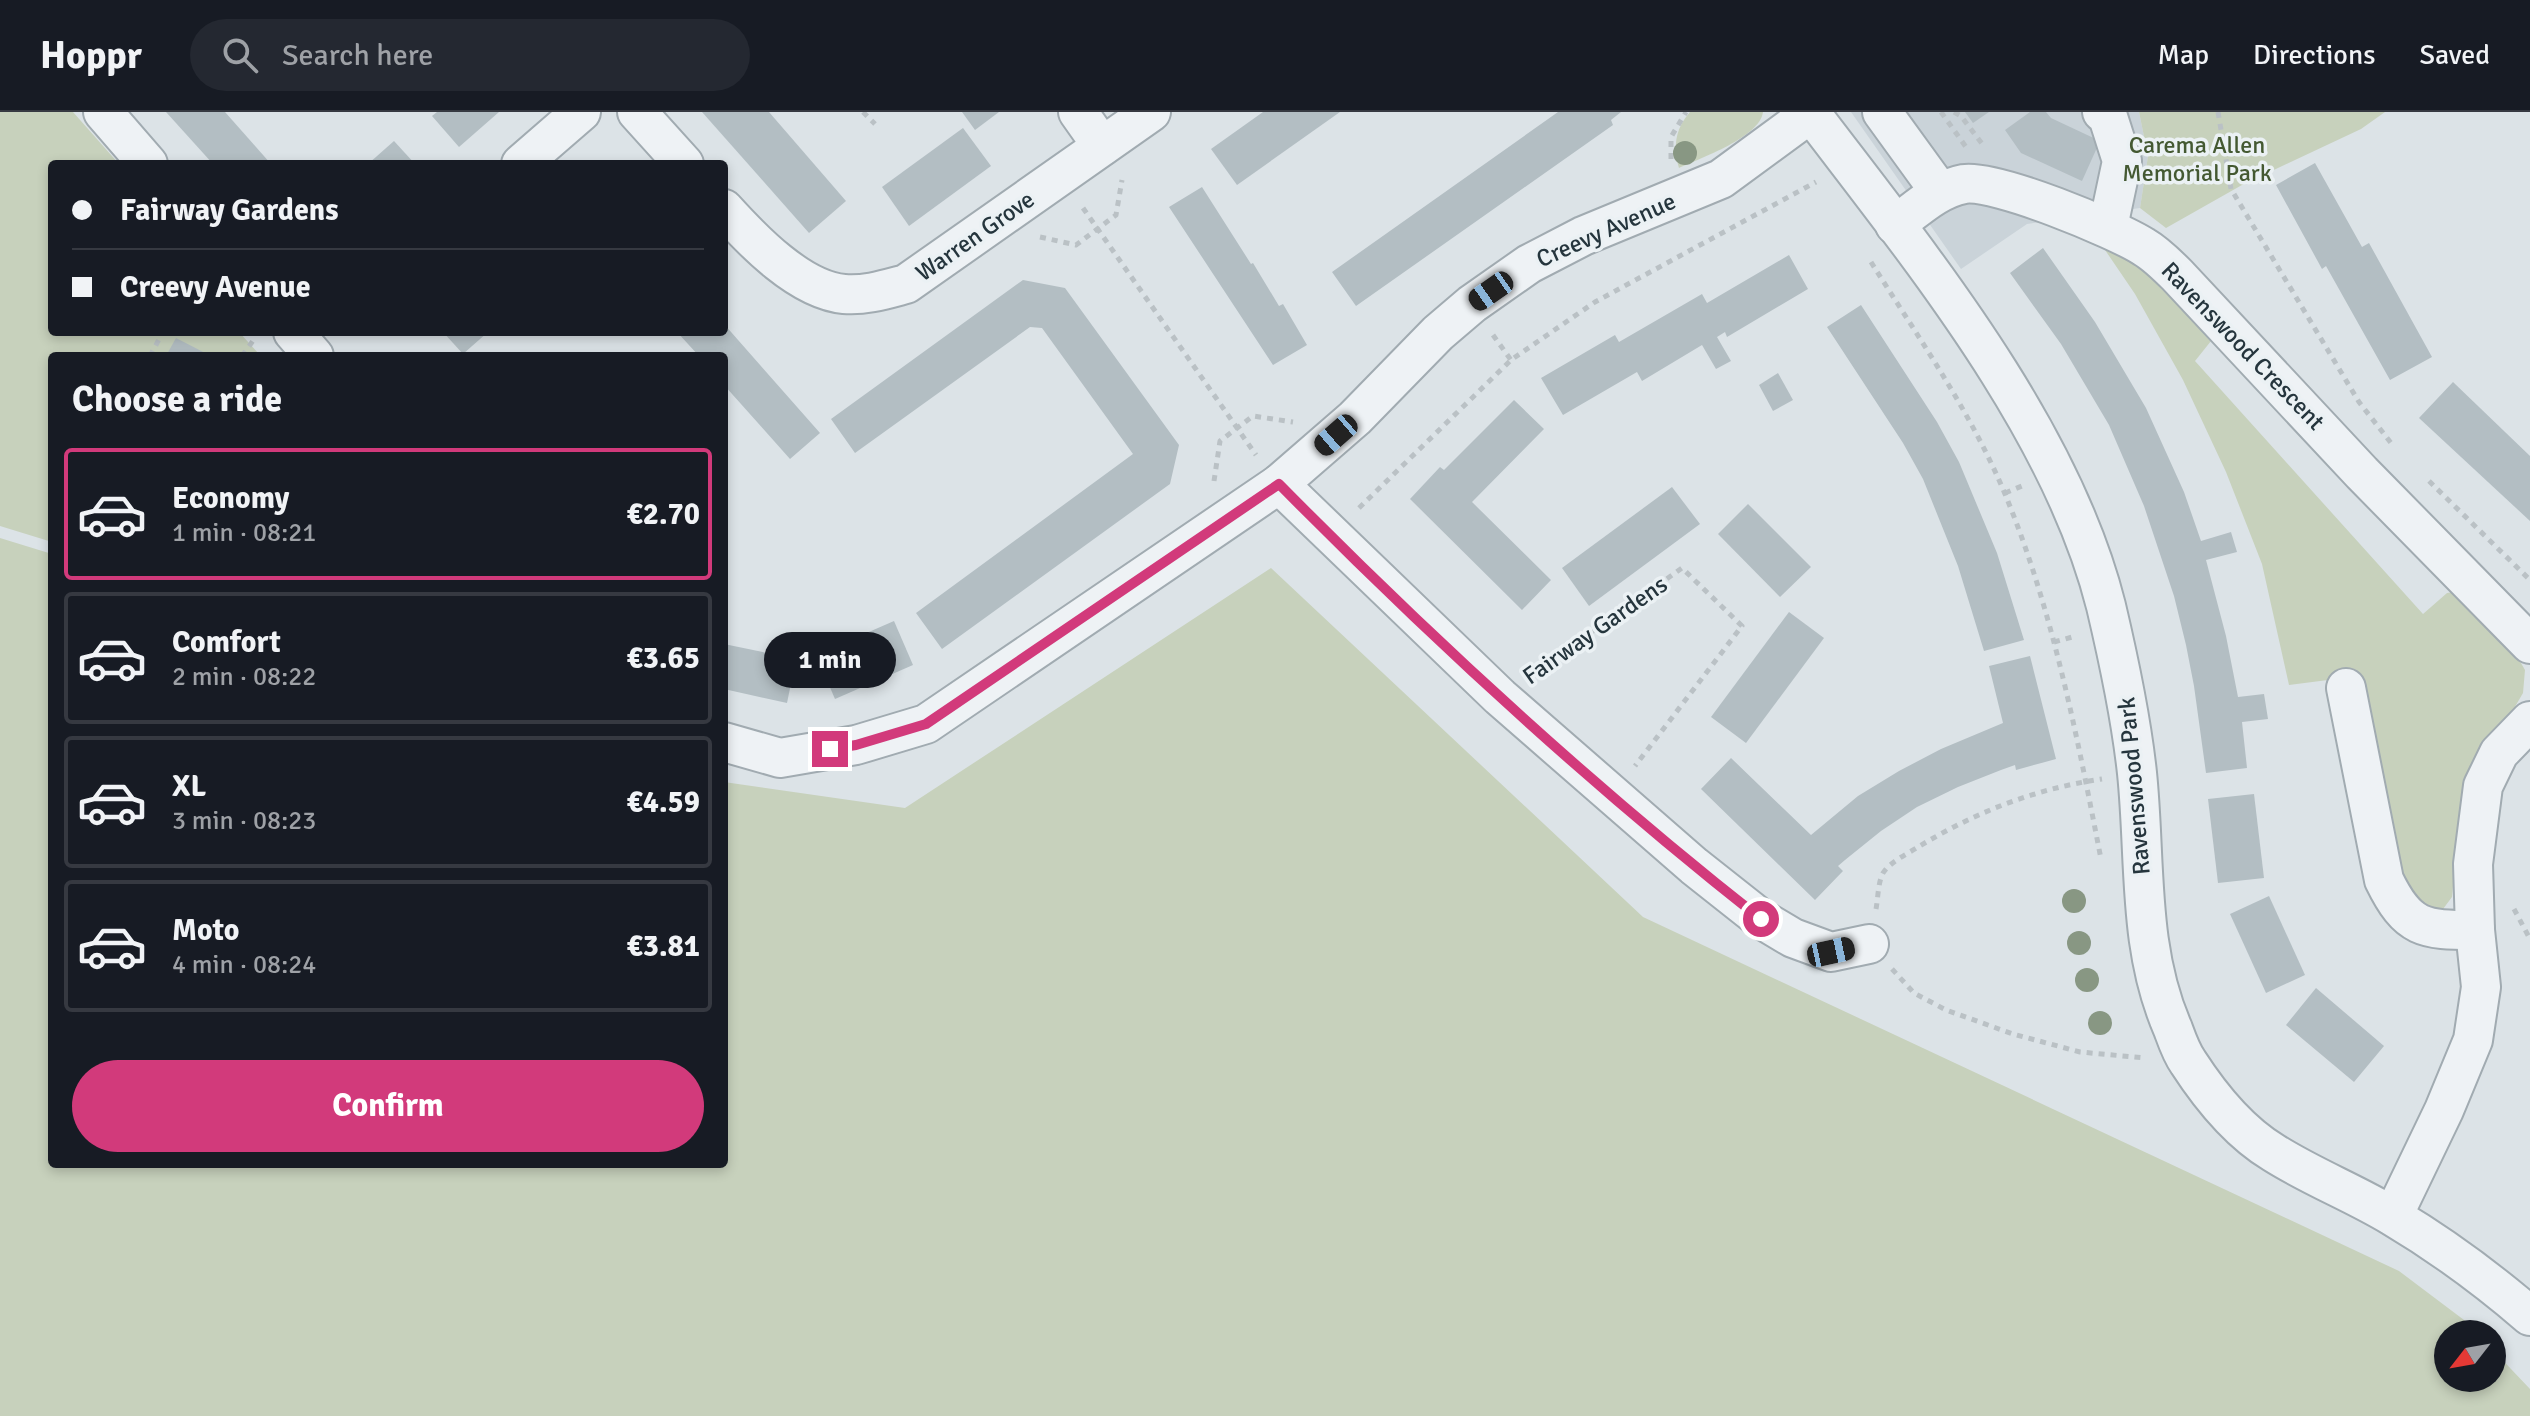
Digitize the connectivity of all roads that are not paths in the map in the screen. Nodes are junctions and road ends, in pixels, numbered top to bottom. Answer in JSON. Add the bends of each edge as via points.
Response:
{"nodes":[{"id":1,"x":103,"y":112,"type":"edge"},
{"id":2,"x":581,"y":112,"type":"edge"},
{"id":3,"x":637,"y":112,"type":"edge"},
{"id":4,"x":1078,"y":112,"type":"edge"},
{"id":5,"x":1151,"y":112,"type":"edge"},
{"id":6,"x":1810,"y":112,"type":"edge"},
{"id":7,"x":1882,"y":112,"type":"edge"},
{"id":8,"x":2102,"y":112,"type":"edge"},
{"id":9,"x":1102,"y":146,"type":"junction"},
{"id":10,"x":145,"y":160,"type":"edge"},
{"id":11,"x":526,"y":160,"type":"edge"},
{"id":12,"x":680,"y":160,"type":"edge"},
{"id":13,"x":1940,"y":192,"type":"junction"},
{"id":14,"x":728,"y":213,"type":"edge"},
{"id":15,"x":1895,"y":225,"type":"junction"},
{"id":16,"x":2108,"y":227,"type":"junction"},
{"id":17,"x":1279,"y":484,"type":"junction"},
{"id":18,"x":2530,"y":644,"type":"edge"},
{"id":19,"x":2346,"y":688,"type":"dead end"},
{"id":20,"x":2530,"y":721,"type":"edge"},
{"id":21,"x":728,"y":743,"type":"edge"},
{"id":22,"x":2475,"y":930,"type":"junction"},
{"id":23,"x":1869,"y":944,"type":"road end"},
{"id":24,"x":2393,"y":1216,"type":"junction"},
{"id":25,"x":2530,"y":1316,"type":"edge"}],
"edges":[{"from":1,"to":10,"type":"street"},
{"from":2,"to":11,"type":"street"},
{"from":3,"to":12,"type":"street"},
{"from":4,"to":9,"type":"street"},
{"from":5,"to":9,"type":"street","name":"Warren Grove"},
{"from":6,"to":15,"type":"street","name":"Ravenswood Park"},
{"from":6,"to":17,"type":"street","name":"Creevy Avenue","via":[[1721,179],[1529,264],[1438,333]]},
{"from":7,"to":13,"type":"street"},
{"from":8,"to":16,"type":"street","via":[[2122,161]]},
{"from":9,"to":14,"type":"street","name":"Warren Grove","via":[[906,284],[878,291],[843,294],[803,280]]},
{"from":13,"to":15,"type":"street","name":"Ravenswood Crescent"},
{"from":13,"to":16,"type":"street","name":"Ravenswood Crescent","via":[[1966,184],[1988,186]]},
{"from":15,"to":24,"type":"street","name":"Ravenswood Park","via":[[2022,412],[2074,514],[2104,600],[2137,774],[2149,948],[2160,998],[2186,1060],[2229,1116],[2270,1151]]},
{"from":16,"to":18,"type":"street","name":"Ravenswood Crescent","via":[[2147,248],[2177,275]]},
{"from":17,"to":21,"type":"street","name":"Creevy Avenue","via":[[926,724],[856,745],[780,758]]},
{"from":17,"to":23,"type":"street","name":"Fairway Gardens","via":[[1500,697],[1739,902],[1793,938],[1831,952]]},
{"from":19,"to":22,"type":"street","via":[[2384,880],[2394,902],[2407,917],[2432,930]]},
{"from":20,"to":22,"type":"street","via":[[2499,753],[2483,786],[2473,864]]},
{"from":22,"to":24,"type":"street","via":[[2481,987],[2473,1040]]},
{"from":24,"to":25,"type":"street","name":"Ravenswood Park","via":[[2485,1278]]}]}
